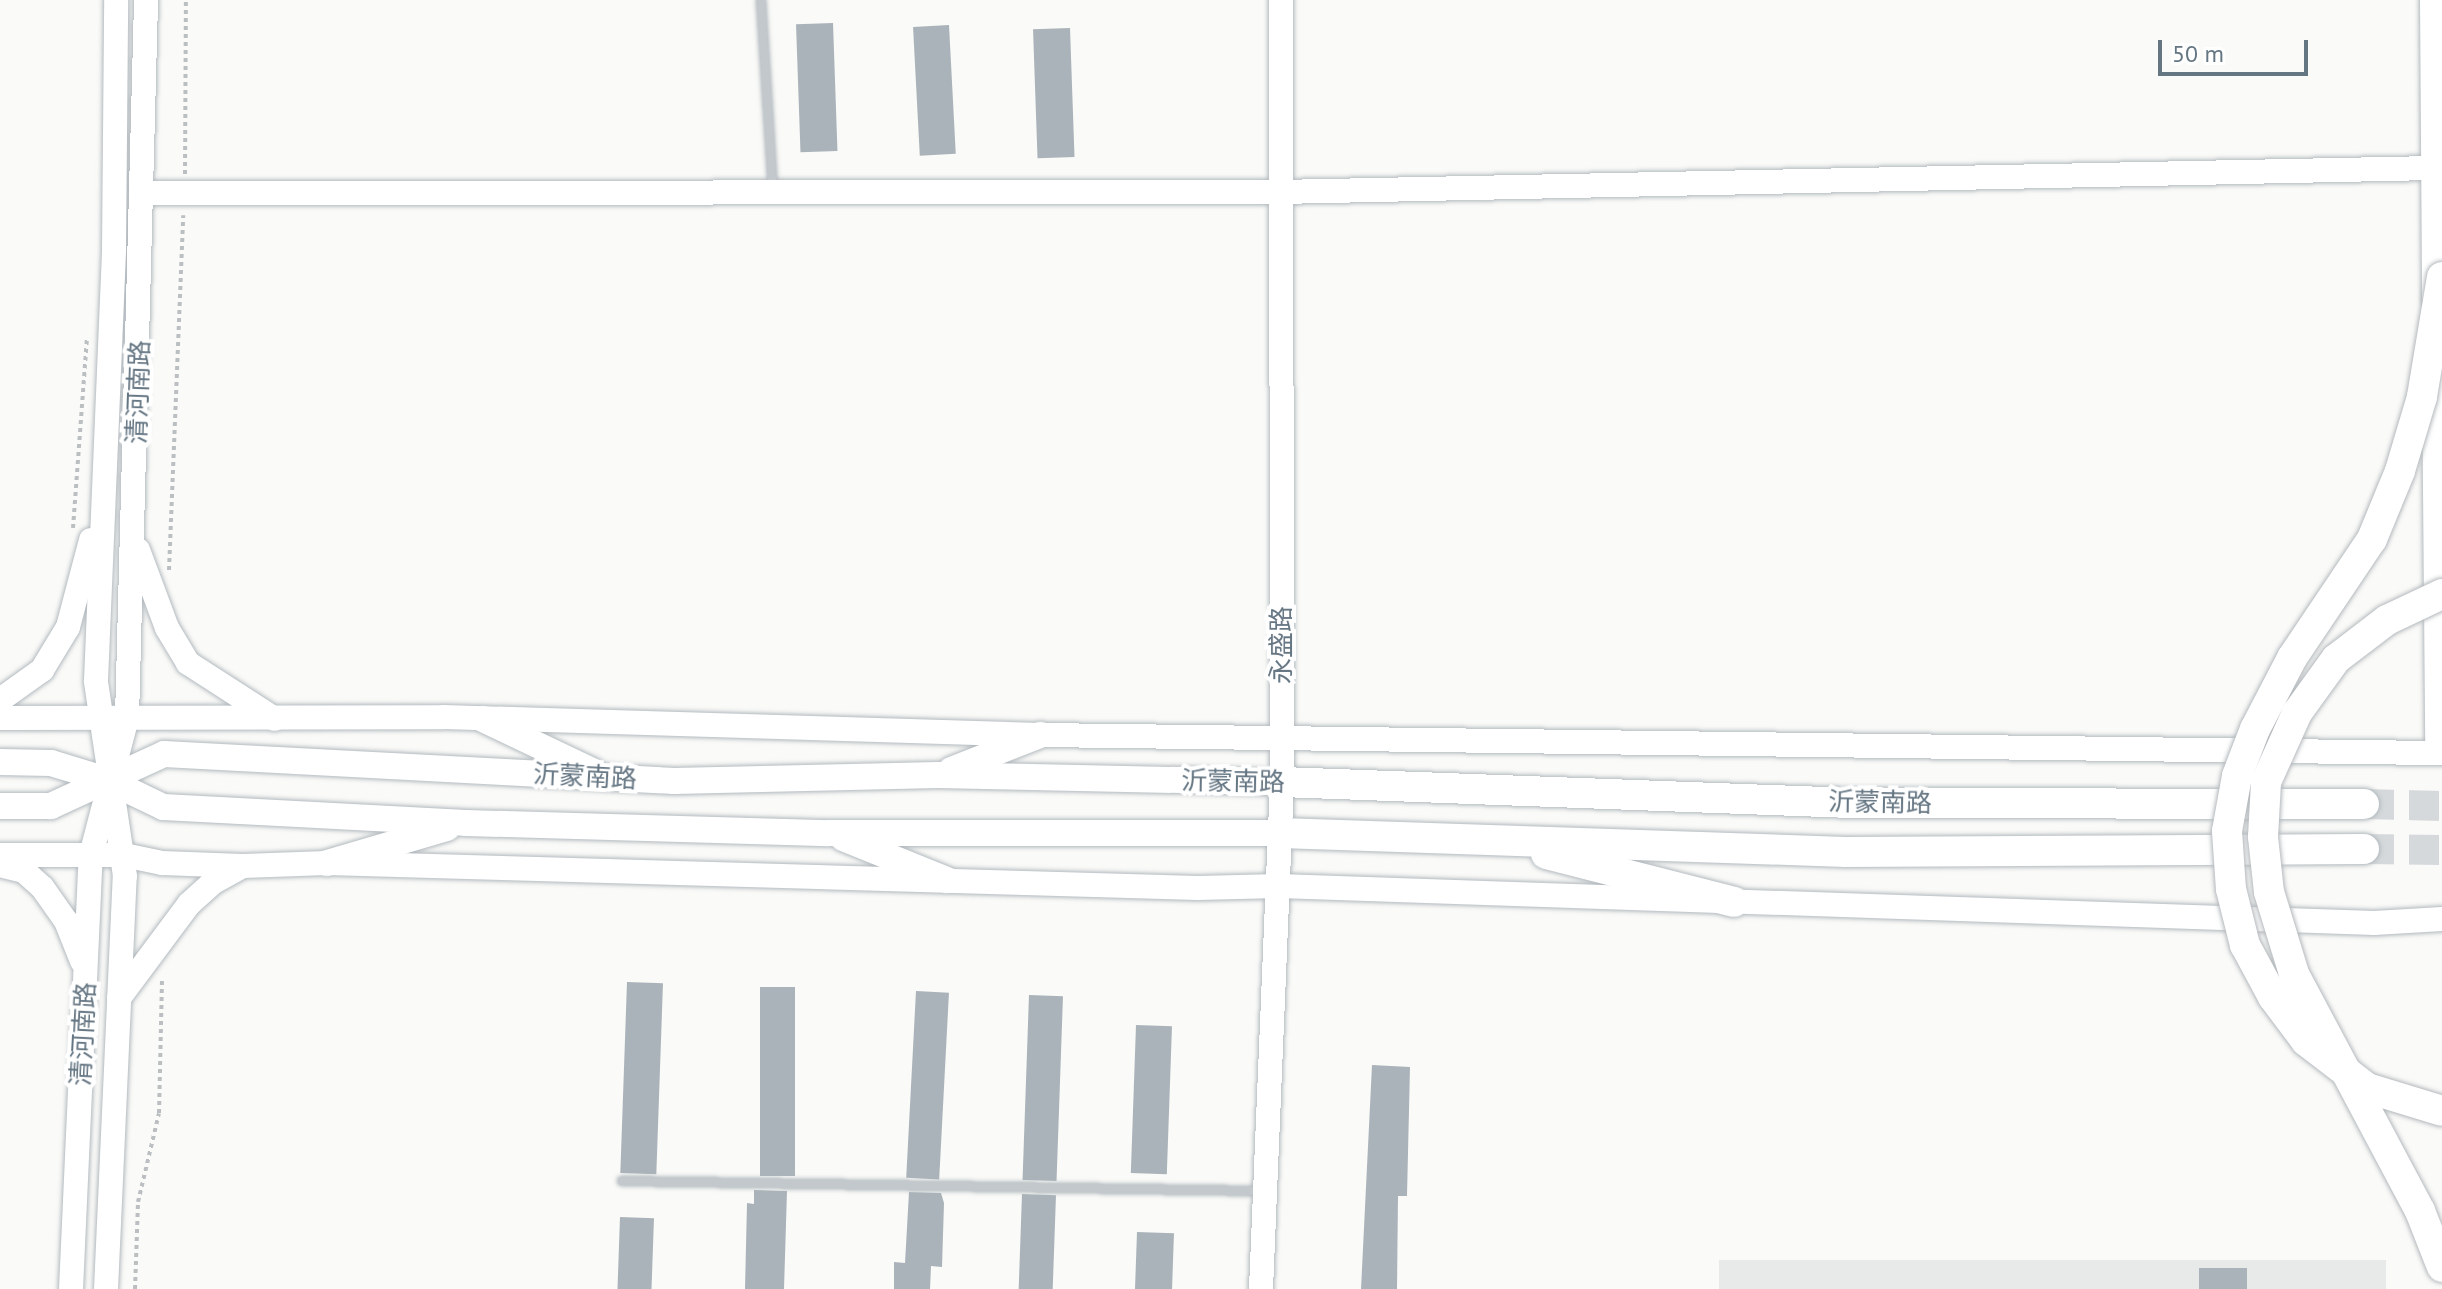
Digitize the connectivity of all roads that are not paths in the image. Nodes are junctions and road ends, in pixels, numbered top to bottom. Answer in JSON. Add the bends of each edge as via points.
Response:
{"nodes":[{"id":1,"x":116,"y":0,"type":"edge"},
{"id":2,"x":146,"y":0,"type":"edge"},
{"id":3,"x":761,"y":0,"type":"edge"},
{"id":4,"x":1281,"y":0,"type":"edge"},
{"id":5,"x":2432,"y":0,"type":"edge"},
{"id":6,"x":2433,"y":168,"type":"junction"},
{"id":7,"x":1278,"y":192,"type":"junction"},
{"id":8,"x":144,"y":193,"type":"junction"},
{"id":9,"x":774,"y":196,"type":"junction"},
{"id":10,"x":2442,"y":277,"type":"edge"},
{"id":11,"x":103,"y":495,"type":"junction"},
{"id":12,"x":133,"y":538,"type":"junction"},
{"id":13,"x":2442,"y":594,"type":"edge"},
{"id":14,"x":0,"y":700,"type":"edge"},
{"id":15,"x":0,"y":718,"type":"edge"},
{"id":16,"x":127,"y":718,"type":"junction"},
{"id":17,"x":98,"y":719,"type":"junction"},
{"id":18,"x":483,"y":719,"type":"junction"},
{"id":19,"x":277,"y":720,"type":"junction"},
{"id":20,"x":1040,"y":735,"type":"junction"},
{"id":21,"x":1282,"y":736,"type":"junction"},
{"id":22,"x":2440,"y":753,"type":"edge"},
{"id":23,"x":0,"y":762,"type":"edge"},
{"id":24,"x":938,"y":775,"type":"junction"},
{"id":25,"x":604,"y":777,"type":"junction"},
{"id":26,"x":107,"y":780,"type":"junction"},
{"id":27,"x":1282,"y":782,"type":"junction"},
{"id":28,"x":2364,"y":804,"type":"tunnel mouth"},
{"id":29,"x":0,"y":806,"type":"edge"},
{"id":30,"x":466,"y":823,"type":"junction"},
{"id":31,"x":829,"y":833,"type":"junction"},
{"id":32,"x":1280,"y":833,"type":"junction"},
{"id":33,"x":1489,"y":840,"type":"junction"},
{"id":34,"x":2364,"y":849,"type":"tunnel mouth"},
{"id":35,"x":0,"y":855,"type":"edge"},
{"id":36,"x":91,"y":855,"type":"junction"},
{"id":37,"x":124,"y":855,"type":"junction"},
{"id":38,"x":327,"y":863,"type":"junction"},
{"id":39,"x":0,"y":865,"type":"edge"},
{"id":40,"x":243,"y":866,"type":"junction"},
{"id":41,"x":947,"y":880,"type":"junction"},
{"id":42,"x":1279,"y":886,"type":"junction"},
{"id":43,"x":1734,"y":902,"type":"junction"},
{"id":44,"x":2442,"y":919,"type":"edge"},
{"id":45,"x":86,"y":971,"type":"junction"},
{"id":46,"x":119,"y":998,"type":"junction"},
{"id":47,"x":2442,"y":1111,"type":"edge"},
{"id":48,"x":622,"y":1181,"type":"dead end"},
{"id":49,"x":1266,"y":1191,"type":"junction"},
{"id":50,"x":2442,"y":1267,"type":"edge"},
{"id":51,"x":71,"y":1289,"type":"edge"},
{"id":52,"x":106,"y":1289,"type":"edge"},
{"id":53,"x":1261,"y":1289,"type":"edge"}],
"edges":[{"from":1,"to":11,"type":"street","name":"清河南路","via":[[114,250]]},
{"from":2,"to":8,"type":"street","name":"清河南路"},
{"from":3,"to":9,"type":"lane"},
{"from":4,"to":7,"type":"street","name":"永盛路"},
{"from":5,"to":6,"type":"street"},
{"from":6,"to":7,"type":"street"},
{"from":6,"to":22,"type":"street"},
{"from":7,"to":9,"type":"street"},
{"from":7,"to":21,"type":"street","name":"永盛路"},
{"from":8,"to":9,"type":"street"},
{"from":8,"to":12,"type":"street","name":"清河南路"},
{"from":10,"to":47,"type":"highway","bridge":true,"via":[[2422,397],[2400,471],[2372,539],[2292,658],[2255,729],[2237,776],[2227,831],[2231,889],[2245,945],[2289,1019],[2306,1041],[2367,1088]]},
{"from":11,"to":14,"type":"street","via":[[68,627],[42,670]]},
{"from":11,"to":17,"type":"street","name":"清河南路"},
{"from":12,"to":16,"type":"street","name":"清河南路"},
{"from":12,"to":19,"type":"street","via":[[167,628],[188,663]]},
{"from":13,"to":50,"type":"highway","bridge":true,"via":[[2387,620],[2328,670],[2297,713],[2266,782],[2263,837],[2269,892],[2294,974],[2420,1211]]},
{"from":15,"to":17,"type":"street"},
{"from":16,"to":17,"type":"street"},
{"from":16,"to":19,"type":"street"},
{"from":16,"to":26,"type":"street","name":"清河南路"},
{"from":17,"to":26,"type":"street","name":"清河南路"},
{"from":18,"to":19,"type":"street"},
{"from":18,"to":20,"type":"street"},
{"from":18,"to":25,"type":"main road"},
{"from":20,"to":21,"type":"street"},
{"from":20,"to":24,"type":"main road"},
{"from":21,"to":22,"type":"street"},
{"from":21,"to":27,"type":"street","name":"永盛路"},
{"from":23,"to":26,"type":"main road","name":"沂蒙南路","via":[[51,763]]},
{"from":24,"to":25,"type":"main road","name":"沂蒙南路","via":[[674,781]]},
{"from":24,"to":27,"type":"main road","name":"沂蒙南路"},
{"from":25,"to":26,"type":"main road","name":"沂蒙南路","via":[[164,754]]},
{"from":26,"to":29,"type":"main road","name":"沂蒙南路","via":[[51,806]]},
{"from":26,"to":30,"type":"main road","name":"沂蒙南路","via":[[163,807]]},
{"from":26,"to":36,"type":"street","name":"清河南路"},
{"from":26,"to":37,"type":"street","name":"清河南路"},
{"from":27,"to":28,"type":"highway","name":"沂蒙南路","via":[[1851,803]]},
{"from":27,"to":32,"type":"street","name":"永盛路"},
{"from":30,"to":31,"type":"main road","name":"沂蒙南路"},
{"from":30,"to":38,"type":"main road"},
{"from":31,"to":32,"type":"main road","name":"沂蒙南路"},
{"from":31,"to":41,"type":"main road"},
{"from":32,"to":33,"type":"highway","name":"沂蒙南路"},
{"from":32,"to":42,"type":"street","name":"永盛路"},
{"from":33,"to":34,"type":"highway","name":"沂蒙南路","via":[[1846,852]]},
{"from":33,"to":43,"type":"highway"},
{"from":35,"to":36,"type":"street"},
{"from":36,"to":37,"type":"street"},
{"from":36,"to":45,"type":"street","name":"清河南路"},
{"from":37,"to":40,"type":"street","via":[[162,863]]},
{"from":37,"to":46,"type":"street","name":"清河南路"},
{"from":38,"to":40,"type":"street"},
{"from":38,"to":41,"type":"street"},
{"from":39,"to":45,"type":"street","via":[[24,871],[42,887],[66,921]]},
{"from":40,"to":46,"type":"street","via":[[212,883],[164,933]]},
{"from":41,"to":42,"type":"street"},
{"from":42,"to":43,"type":"street"},
{"from":42,"to":49,"type":"street","name":"永盛路"},
{"from":43,"to":44,"type":"street","via":[[2374,923]]},
{"from":45,"to":51,"type":"street","name":"清河南路"},
{"from":46,"to":52,"type":"street","name":"清河南路"},
{"from":48,"to":49,"type":"lane"},
{"from":49,"to":53,"type":"street","name":"永盛路"}]}
